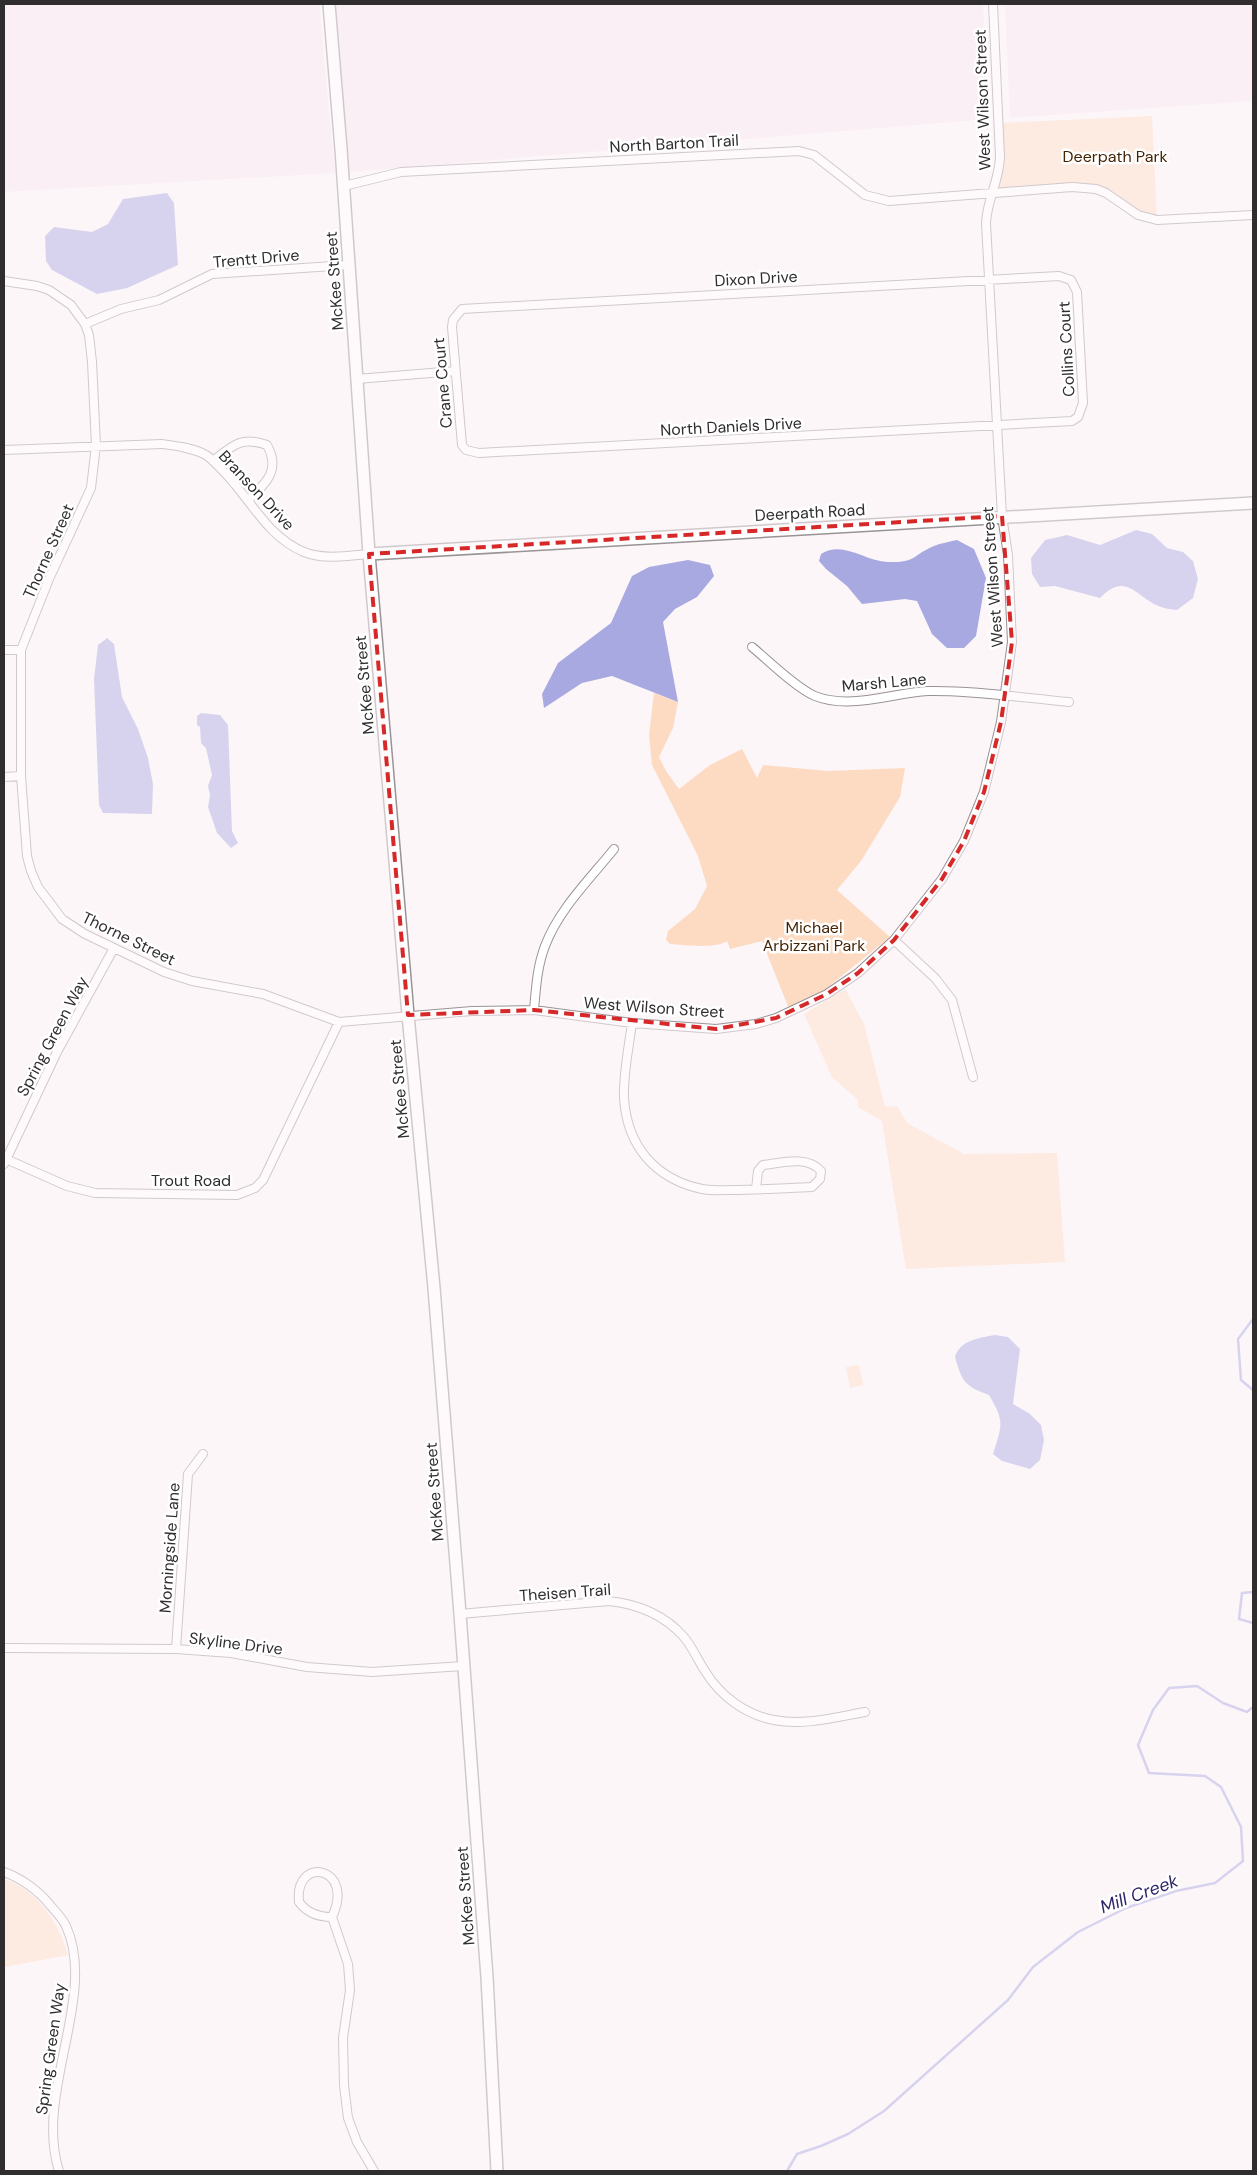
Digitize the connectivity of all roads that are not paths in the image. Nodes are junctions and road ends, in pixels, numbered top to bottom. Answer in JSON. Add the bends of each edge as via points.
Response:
{"nodes":[{"id":1,"x":329,"y":4,"type":"edge"},
{"id":2,"x":993,"y":4,"type":"edge"},
{"id":3,"x":344,"y":186,"type":"junction"},
{"id":4,"x":993,"y":193,"type":"junction"},
{"id":5,"x":1253,"y":216,"type":"edge"},
{"id":6,"x":348,"y":265,"type":"junction"},
{"id":7,"x":1059,"y":276,"type":"joint"},
{"id":8,"x":989,"y":280,"type":"junction"},
{"id":9,"x":4,"y":281,"type":"edge"},
{"id":10,"x":457,"y":313,"type":"joint"},
{"id":11,"x":85,"y":324,"type":"junction"},
{"id":12,"x":456,"y":371,"type":"junction"},
{"id":13,"x":357,"y":379,"type":"junction"},
{"id":14,"x":1066,"y":422,"type":"joint"},
{"id":15,"x":997,"y":425,"type":"junction"},
{"id":16,"x":96,"y":445,"type":"junction"},
{"id":17,"x":4,"y":450,"type":"edge"},
{"id":18,"x":466,"y":450,"type":"joint"},
{"id":19,"x":213,"y":461,"type":"junction"},
{"id":20,"x":248,"y":500,"type":"junction"},
{"id":21,"x":1253,"y":503,"type":"edge"},
{"id":22,"x":1002,"y":516,"type":"junction"},
{"id":23,"x":369,"y":554,"type":"junction"},
{"id":24,"x":752,"y":647,"type":"dead end"},
{"id":25,"x":4,"y":650,"type":"edge"},
{"id":26,"x":21,"y":650,"type":"junction"},
{"id":27,"x":1005,"y":697,"type":"junction"},
{"id":28,"x":1069,"y":702,"type":"dead end"},
{"id":29,"x":21,"y":776,"type":"junction"},
{"id":30,"x":4,"y":777,"type":"edge"},
{"id":31,"x":614,"y":849,"type":"dead end"},
{"id":32,"x":894,"y":940,"type":"junction"},
{"id":33,"x":114,"y":948,"type":"junction"},
{"id":34,"x":534,"y":1010,"type":"junction"},
{"id":35,"x":408,"y":1015,"type":"junction"},
{"id":36,"x":339,"y":1022,"type":"junction"},
{"id":37,"x":632,"y":1022,"type":"junction"},
{"id":38,"x":973,"y":1077,"type":"dead end"},
{"id":39,"x":5,"y":1161,"type":"edge"},
{"id":40,"x":756,"y":1189,"type":"junction"},
{"id":41,"x":203,"y":1454,"type":"dead end"},
{"id":42,"x":460,"y":1614,"type":"junction"},
{"id":43,"x":4,"y":1648,"type":"edge"},
{"id":44,"x":176,"y":1649,"type":"junction"},
{"id":45,"x":463,"y":1666,"type":"junction"},
{"id":46,"x":865,"y":1712,"type":"dead end"},
{"id":47,"x":4,"y":1872,"type":"edge"},
{"id":48,"x":332,"y":1917,"type":"junction"},
{"id":49,"x":59,"y":2171,"type":"edge"},
{"id":50,"x":374,"y":2171,"type":"edge"},
{"id":51,"x":497,"y":2171,"type":"edge"}],
"edges":[{"from":1,"to":3,"type":"street","name":"McKee Street"},
{"from":2,"to":4,"type":"street","name":"West Wilson Street","via":[[1000,140],[1000,174]]},
{"from":3,"to":4,"type":"street","name":"North Barton Trail","via":[[401,172],[799,151],[814,155],[856,189],[877,199]]},
{"from":3,"to":6,"type":"street","name":"McKee Street"},
{"from":4,"to":5,"type":"street","name":"North Barton Trail","via":[[1084,187],[1106,193],[1138,215],[1156,220]]},
{"from":4,"to":8,"type":"street","name":"West Wilson Street","via":[[987,207],[986,223]]},
{"from":6,"to":11,"type":"street","name":"Trentt Drive","via":[[212,274],[159,300],[121,309]]},
{"from":6,"to":13,"type":"street","name":"McKee Street"},
{"from":7,"to":8,"type":"street","name":"Dixon Drive"},
{"from":7,"to":14,"type":"street","name":"Collins Court","via":[[1071,280],[1077,292],[1083,402],[1078,417]]},
{"from":8,"to":10,"type":"street","name":"Dixon Drive","via":[[469,308]]},
{"from":8,"to":15,"type":"street","name":"West Wilson Street"},
{"from":9,"to":11,"type":"street","via":[[49,290],[70,305]]},
{"from":10,"to":12,"type":"street","name":"Crane Court","via":[[452,327]]},
{"from":11,"to":16,"type":"street","name":"Thorne Street","via":[[91,346]]},
{"from":12,"to":13,"type":"street"},
{"from":12,"to":18,"type":"street","name":"Crane Court","via":[[461,439]]},
{"from":13,"to":23,"type":"street","name":"McKee Street"},
{"from":14,"to":15,"type":"street","name":"North Daniels Drive"},
{"from":15,"to":18,"type":"street","name":"North Daniels Drive","via":[[479,453]]},
{"from":15,"to":22,"type":"street","name":"West Wilson Street"},
{"from":16,"to":17,"type":"street","name":"Branson Drive"},
{"from":16,"to":19,"type":"street","name":"Branson Drive","via":[[183,446]]},
{"from":16,"to":26,"type":"street","name":"Thorne Street","via":[[91,488]]},
{"from":19,"to":20,"type":"street","name":"Branson Drive"},
{"from":19,"to":20,"type":"street","via":[[234,444],[253,440],[267,445],[273,456],[272,472],[266,483]]},
{"from":20,"to":23,"type":"street","name":"Branson Drive","via":[[280,538],[305,552],[332,556]]},
{"from":21,"to":22,"type":"street","name":"Deerpath Road"},
{"from":22,"to":23,"type":"street","name":"Deerpath Road"},
{"from":22,"to":27,"type":"street","name":"West Wilson Street","via":[[1008,555],[1012,642]]},
{"from":23,"to":35,"type":"street","name":"McKee Street"},
{"from":24,"to":27,"type":"street","name":"Marsh Lane","via":[[804,689],[826,699],[860,700],[929,691]]},
{"from":25,"to":26,"type":"street"},
{"from":26,"to":29,"type":"street","name":"Thorne Street"},
{"from":27,"to":28,"type":"street","name":"Marsh Lane"},
{"from":27,"to":32,"type":"street","name":"West Wilson Street","via":[[992,766],[964,841],[942,879]]},
{"from":29,"to":30,"type":"street"},
{"from":29,"to":33,"type":"street","name":"Thorne Street","via":[[27,856],[38,887],[62,918]]},
{"from":31,"to":34,"type":"street","via":[[562,914],[545,944],[537,974]]},
{"from":32,"to":37,"type":"street","name":"West Wilson Street","via":[[858,973],[827,994],[776,1018],[716,1029]]},
{"from":32,"to":38,"type":"street","via":[[935,978],[952,1000]]},
{"from":33,"to":36,"type":"street","name":"Thorne Street","via":[[178,977],[263,994]]},
{"from":33,"to":39,"type":"street","name":"Spring Green Way","via":[[57,1052]]},
{"from":34,"to":35,"type":"street","name":"West Wilson Street"},
{"from":34,"to":37,"type":"street","name":"West Wilson Street"},
{"from":35,"to":36,"type":"street","name":"Thorne Street"},
{"from":35,"to":42,"type":"street","name":"McKee Street"},
{"from":36,"to":39,"type":"street","name":"Trout Road","via":[[263,1180],[247,1192],[224,1196],[95,1193],[66,1186]]},
{"from":37,"to":40,"type":"street","via":[[624,1097],[628,1128],[641,1152],[658,1170],[679,1183],[704,1190]]},
{"from":40,"to":40,"type":"street","via":[[812,1187],[820,1179],[820,1171],[814,1164],[804,1161],[763,1165],[758,1171]]},
{"from":41,"to":44,"type":"street","name":"Morningside Lane","via":[[188,1474]]},
{"from":42,"to":45,"type":"street","name":"McKee Street"},
{"from":42,"to":46,"type":"street","name":"Theisen Trail","via":[[609,1601],[625,1603],[661,1618],[682,1635],[712,1682],[731,1701],[754,1714],[794,1722]]},
{"from":43,"to":44,"type":"street","name":"Skyline Drive"},
{"from":44,"to":45,"type":"street","name":"Skyline Drive","via":[[372,1672]]},
{"from":45,"to":51,"type":"street","name":"McKee Street","via":[[487,1977]]},
{"from":47,"to":49,"type":"street","name":"Spring Green Way","via":[[41,1895],[66,1925],[74,1954],[74,1988],[53,2110],[55,2159]]},
{"from":48,"to":48,"type":"street","via":[[338,1900],[336,1884],[322,1872],[306,1876],[299,1886],[299,1902],[318,1916]]},
{"from":48,"to":50,"type":"street","via":[[348,1964],[350,1990],[343,2038],[348,2118]]}]}
